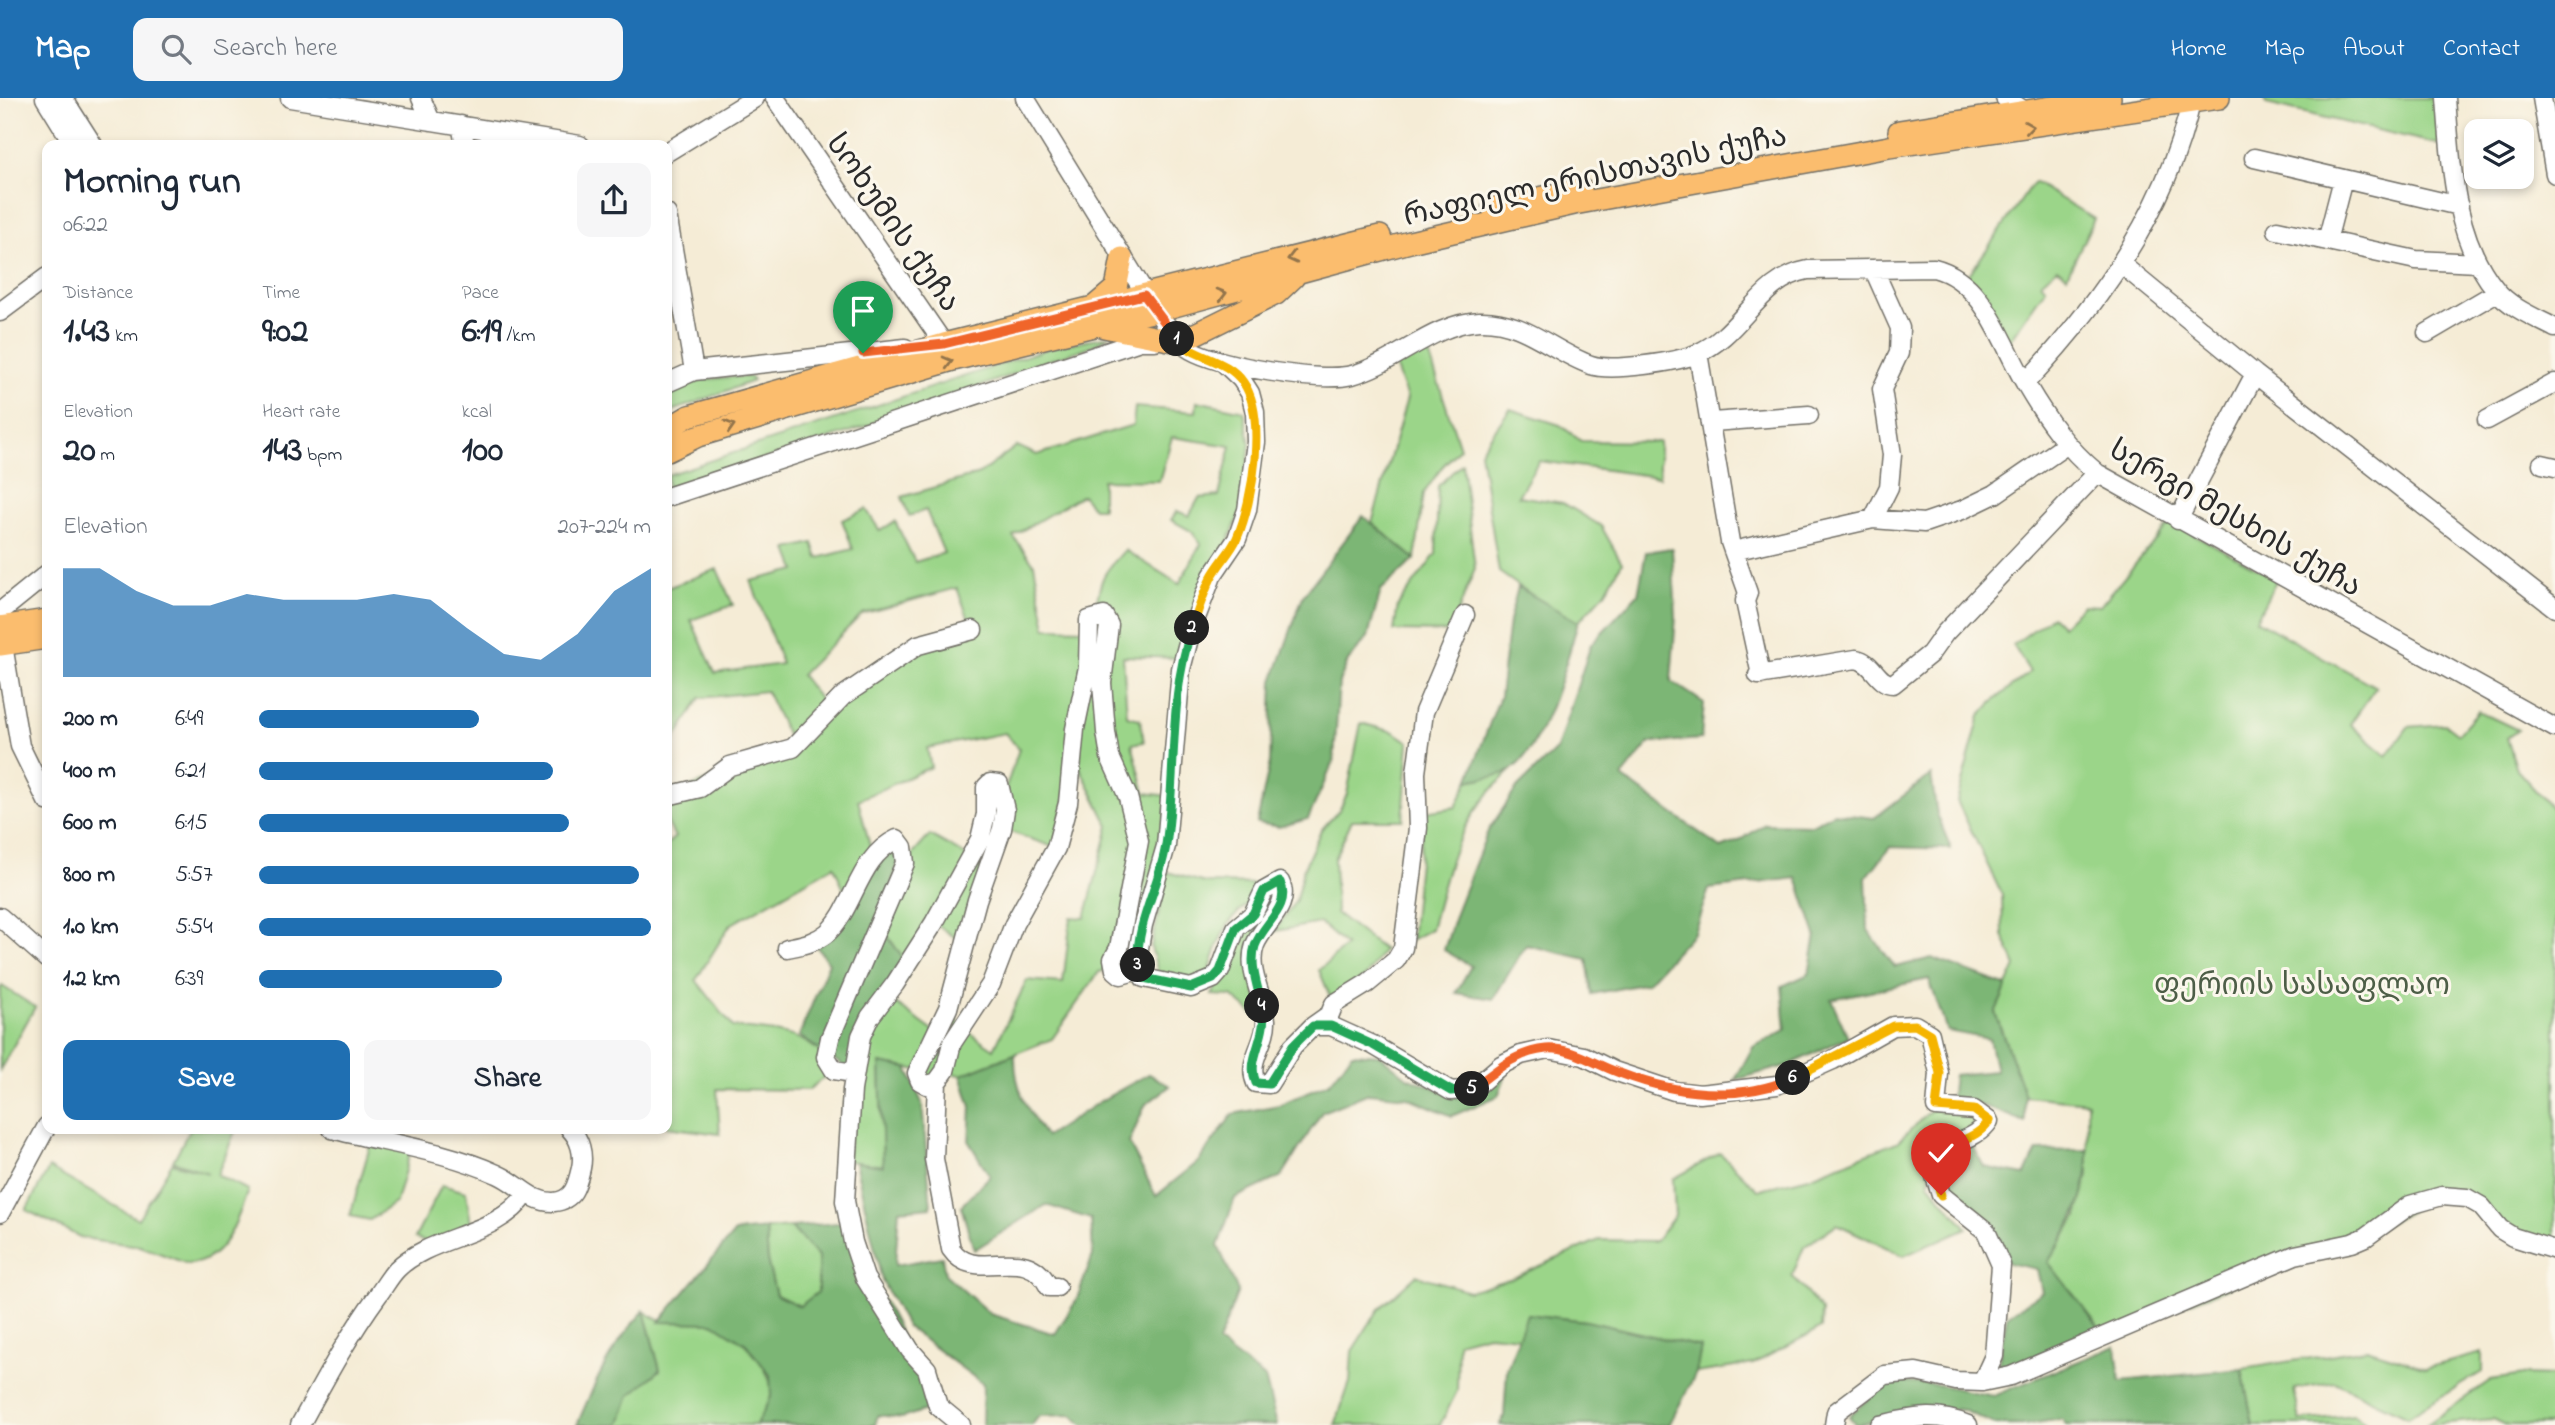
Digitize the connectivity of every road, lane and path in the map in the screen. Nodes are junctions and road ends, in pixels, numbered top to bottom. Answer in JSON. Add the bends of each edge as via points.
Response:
{"nodes":[{"id":1,"x":45,"y":98,"type":"edge"},
{"id":2,"x":63,"y":98,"type":"edge"},
{"id":3,"x":290,"y":98,"type":"edge"},
{"id":4,"x":421,"y":98,"type":"edge"},
{"id":5,"x":755,"y":98,"type":"edge"},
{"id":6,"x":775,"y":98,"type":"edge"},
{"id":7,"x":1025,"y":98,"type":"edge"},
{"id":8,"x":2005,"y":98,"type":"edge"},
{"id":9,"x":2110,"y":98,"type":"edge"},
{"id":10,"x":2219,"y":98,"type":"edge"},
{"id":11,"x":2446,"y":98,"type":"edge"},
{"id":12,"x":2542,"y":98,"type":"edge"},
{"id":13,"x":2191,"y":100,"type":"edge"},
{"id":14,"x":2025,"y":111,"type":"junction"},
{"id":15,"x":431,"y":121,"type":"junction"},
{"id":16,"x":461,"y":125,"type":"junction"},
{"id":17,"x":71,"y":140,"type":"edge"},
{"id":18,"x":90,"y":140,"type":"edge"},
{"id":19,"x":464,"y":140,"type":"edge"},
{"id":20,"x":550,"y":140,"type":"edge"},
{"id":21,"x":672,"y":149,"type":"edge"},
{"id":22,"x":2254,"y":158,"type":"dead end"},
{"id":23,"x":2555,"y":174,"type":"edge"},
{"id":24,"x":2343,"y":179,"type":"junction"},
{"id":25,"x":2459,"y":206,"type":"junction"},
{"id":26,"x":2277,"y":230,"type":"dead end"},
{"id":27,"x":2327,"y":241,"type":"junction"},
{"id":28,"x":672,"y":243,"type":"edge"},
{"id":29,"x":1122,"y":258,"type":"junction"},
{"id":30,"x":2478,"y":263,"type":"junction"},
{"id":31,"x":2121,"y":264,"type":"junction"},
{"id":32,"x":1874,"y":270,"type":"junction"},
{"id":33,"x":1298,"y":274,"type":"junction"},
{"id":34,"x":42,"y":281,"type":"edge"},
{"id":35,"x":2497,"y":292,"type":"junction"},
{"id":36,"x":1150,"y":303,"type":"junction"},
{"id":37,"x":0,"y":312,"type":"edge"},
{"id":38,"x":1093,"y":317,"type":"junction"},
{"id":39,"x":2555,"y":328,"type":"edge"},
{"id":40,"x":2427,"y":333,"type":"dead end"},
{"id":41,"x":1179,"y":342,"type":"junction"},
{"id":42,"x":944,"y":344,"type":"junction"},
{"id":43,"x":1698,"y":353,"type":"junction"},
{"id":44,"x":1223,"y":362,"type":"junction"},
{"id":45,"x":694,"y":371,"type":"junction"},
{"id":46,"x":2255,"y":374,"type":"junction"},
{"id":47,"x":672,"y":381,"type":"edge"},
{"id":48,"x":2025,"y":383,"type":"junction"},
{"id":49,"x":2555,"y":383,"type":"edge"},
{"id":50,"x":1809,"y":415,"type":"dead end"},
{"id":51,"x":2487,"y":420,"type":"dead end"},
{"id":52,"x":1712,"y":422,"type":"junction"},
{"id":53,"x":672,"y":426,"type":"edge"},
{"id":54,"x":2066,"y":445,"type":"junction"},
{"id":55,"x":672,"y":449,"type":"edge"},
{"id":56,"x":2097,"y":473,"type":"junction"},
{"id":57,"x":672,"y":495,"type":"edge"},
{"id":58,"x":1873,"y":519,"type":"junction"},
{"id":59,"x":2178,"y":520,"type":"junction"},
{"id":60,"x":1733,"y":551,"type":"junction"},
{"id":61,"x":42,"y":580,"type":"edge"},
{"id":62,"x":2555,"y":608,"type":"edge"},
{"id":63,"x":1465,"y":615,"type":"dead end"},
{"id":64,"x":42,"y":621,"type":"edge"},
{"id":65,"x":2,"y":629,"type":"edge"},
{"id":66,"x":973,"y":630,"type":"dead end"},
{"id":67,"x":42,"y":637,"type":"edge"},
{"id":68,"x":2555,"y":728,"type":"edge"},
{"id":69,"x":42,"y":791,"type":"edge"},
{"id":70,"x":672,"y":795,"type":"edge"},
{"id":71,"x":0,"y":918,"type":"edge"},
{"id":72,"x":787,"y":948,"type":"dead end"},
{"id":73,"x":42,"y":955,"type":"edge"},
{"id":74,"x":1138,"y":963,"type":"junction"},
{"id":75,"x":1313,"y":1026,"type":"junction"},
{"id":76,"x":854,"y":1073,"type":"junction"},
{"id":77,"x":937,"y":1082,"type":"junction"},
{"id":78,"x":43,"y":1134,"type":"edge"},
{"id":79,"x":352,"y":1134,"type":"edge"},
{"id":80,"x":574,"y":1134,"type":"edge"},
{"id":81,"x":526,"y":1194,"type":"junction"},
{"id":82,"x":0,"y":1213,"type":"edge"},
{"id":83,"x":2555,"y":1250,"type":"edge"},
{"id":84,"x":1056,"y":1287,"type":"dead end"},
{"id":85,"x":1982,"y":1382,"type":"junction"},
{"id":86,"x":300,"y":1425,"type":"edge"},
{"id":87,"x":961,"y":1425,"type":"edge"},
{"id":88,"x":1834,"y":1425,"type":"edge"},
{"id":89,"x":1880,"y":1425,"type":"edge"},
{"id":90,"x":1968,"y":1425,"type":"edge"}],
"edges":[{"from":1,"to":17,"type":"street"},
{"from":2,"to":18,"type":"street"},
{"from":3,"to":15,"type":"street"},
{"from":4,"to":15,"type":"street"},
{"from":5,"to":21,"type":"street"},
{"from":6,"to":42,"type":"street","name":"სოხუმის ქუჩა"},
{"from":7,"to":29,"type":"street","name":"სერგი მესხის ქუჩა"},
{"from":8,"to":14,"type":"street"},
{"from":9,"to":14,"type":"main road","name":"რაფიელ ერისთავის ქუჩა"},
{"from":10,"to":13,"type":"main road","name":"რაფიელ ერისთავის ქუჩა"},
{"from":11,"to":25,"type":"street","via":[[2452,178]]},
{"from":12,"to":23,"type":"street"},
{"from":13,"to":31,"type":"street","via":[[2174,163]]},
{"from":33,"to":13,"type":"main road","name":"რაფიელ ერისთავის ქუჩა","one_way":true,"via":[[1410,242],[1587,202],[1889,147]]},
{"from":14,"to":36,"type":"main road","name":"რაფიელ ერისთავის ქუჩა","one_way":true,"via":[[1546,195]]},
{"from":15,"to":16,"type":"street"},
{"from":16,"to":19,"type":"street"},
{"from":16,"to":20,"type":"street"},
{"from":22,"to":24,"type":"street"},
{"from":24,"to":25,"type":"street"},
{"from":24,"to":27,"type":"street"},
{"from":25,"to":30,"type":"street"},
{"from":26,"to":27,"type":"street"},
{"from":27,"to":30,"type":"street","via":[[2416,260]]},
{"from":28,"to":45,"type":"street"},
{"from":29,"to":36,"type":"street","name":"სერგი მესხის ქუჩა"},
{"from":29,"to":38,"type":"main road","via":[[1115,288]]},
{"from":30,"to":35,"type":"street"},
{"from":31,"to":46,"type":"street"},
{"from":31,"to":48,"type":"street"},
{"from":32,"to":43,"type":"street","name":"სერგი მესხის ქუჩა","via":[[1789,273],[1761,295],[1735,327]]},
{"from":32,"to":48,"type":"street","name":"სერგი მესხის ქუჩა","via":[[1934,268],[1955,276],[1998,327]]},
{"from":32,"to":58,"type":"street","via":[[1900,328],[1899,353],[1882,389],[1892,455],[1889,487]]},
{"from":36,"to":33,"type":"main road","name":"რაფიელ ერისთავის ქუჩა","one_way":true},
{"from":33,"to":41,"type":"main road","via":[[1276,294]]},
{"from":34,"to":37,"type":"street"},
{"from":35,"to":39,"type":"street"},
{"from":35,"to":40,"type":"street"},
{"from":36,"to":38,"type":"main road"},
{"from":36,"to":41,"type":"street","name":"სერგი მესხის ქუჩა"},
{"from":38,"to":41,"type":"main road"},
{"from":38,"to":42,"type":"main road"},
{"from":55,"to":38,"type":"main road","one_way":true,"via":[[698,436]]},
{"from":41,"to":44,"type":"street","name":"სერგი მესხის ქუჩა"},
{"from":41,"to":57,"type":"street","via":[[1140,341]]},
{"from":42,"to":45,"type":"street"},
{"from":42,"to":53,"type":"main road","via":[[689,416]]},
{"from":43,"to":44,"type":"street","name":"სერგი მესხის ქუჩა","via":[[1616,369],[1592,365],[1535,334],[1479,321],[1452,326],[1353,375],[1302,377]]},
{"from":43,"to":52,"type":"street"},
{"from":44,"to":74,"type":"street","via":[[1250,393],[1255,412],[1247,510],[1237,539],[1212,576],[1181,669],[1166,846],[1143,925]]},
{"from":45,"to":47,"type":"street"},
{"from":46,"to":59,"type":"street"},
{"from":46,"to":62,"type":"street"},
{"from":48,"to":54,"type":"street","name":"სერგი მესხის ქუჩა"},
{"from":49,"to":51,"type":"street"},
{"from":50,"to":52,"type":"street"},
{"from":52,"to":60,"type":"street"},
{"from":54,"to":56,"type":"street","name":"სერგი მესხის ქუჩა"},
{"from":54,"to":58,"type":"street","via":[[1962,510],[1924,523]]},
{"from":56,"to":59,"type":"street","name":"სერგი მესხის ქუჩა"},
{"from":56,"to":60,"type":"street","via":[[1930,654],[1893,684],[1856,659],[1760,675],[1745,601],[1748,593]]},
{"from":58,"to":60,"type":"street"},
{"from":59,"to":68,"type":"street","name":"სერგი მესხის ქუჩა"},
{"from":61,"to":65,"type":"street"},
{"from":63,"to":75,"type":"street","via":[[1424,712],[1416,773],[1418,828],[1403,948],[1396,960],[1334,1004],[1330,1014]]},
{"from":64,"to":65,"type":"main road"},
{"from":65,"to":67,"type":"main road"},
{"from":65,"to":69,"type":"street","via":[[20,746]]},
{"from":66,"to":70,"type":"street","via":[[918,645],[843,695],[793,748],[730,766],[701,788]]},
{"from":71,"to":73,"type":"street"},
{"from":72,"to":76,"type":"street","via":[[813,942],[828,932],[873,857],[897,839],[905,863],[826,1057],[834,1070]]},
{"from":74,"to":75,"type":"street","via":[[1144,978],[1191,988],[1213,979],[1236,928],[1253,914],[1264,891],[1280,882],[1281,906],[1255,945],[1253,968],[1266,1022],[1251,1071],[1256,1083],[1269,1084],[1293,1046]]},
{"from":74,"to":77,"type":"street","via":[[1129,975],[1115,970],[1113,959],[1139,841],[1128,797],[1110,757],[1102,683],[1109,625],[1104,616],[1096,616],[1087,629],[1088,667],[1075,729],[1068,803],[1056,848],[1014,924],[991,984],[952,1042],[945,1072]]},
{"from":75,"to":85,"type":"street","via":[[1331,1026],[1373,1045],[1451,1091],[1473,1089],[1501,1065],[1548,1049],[1584,1056],[1614,1072],[1674,1091],[1700,1094],[1777,1085],[1893,1026],[1915,1025],[1930,1034],[1940,1073],[1936,1107],[1974,1110],[1989,1121],[1982,1133],[1941,1151],[1935,1176],[1941,1195],[1986,1231],[2001,1265],[1994,1356]]},
{"from":76,"to":77,"type":"street","via":[[870,1017],[934,923],[981,839],[986,787],[999,784],[1005,810],[1002,829],[948,1008],[917,1073],[928,1085]]},
{"from":76,"to":87,"type":"street","via":[[845,1200],[853,1242],[865,1278],[910,1350],[928,1369],[939,1406]]},
{"from":77,"to":84,"type":"street","via":[[934,1159],[951,1249],[970,1264],[1022,1263],[1049,1287]]},
{"from":78,"to":82,"type":"street"},
{"from":79,"to":81,"type":"street","via":[[470,1163],[500,1175]]},
{"from":80,"to":81,"type":"street","via":[[582,1156],[575,1189],[566,1200],[552,1202]]},
{"from":81,"to":86,"type":"street","via":[[520,1204],[468,1235],[426,1250],[397,1268],[365,1313]]},
{"from":83,"to":85,"type":"street","via":[[2513,1237],[2467,1198],[2442,1196],[2410,1205],[2352,1243],[2295,1255],[2011,1376]]},
{"from":85,"to":88,"type":"street","via":[[1916,1372],[1885,1375],[1836,1412]]},
{"from":89,"to":90,"type":"street","via":[[1946,1416]]}]}
